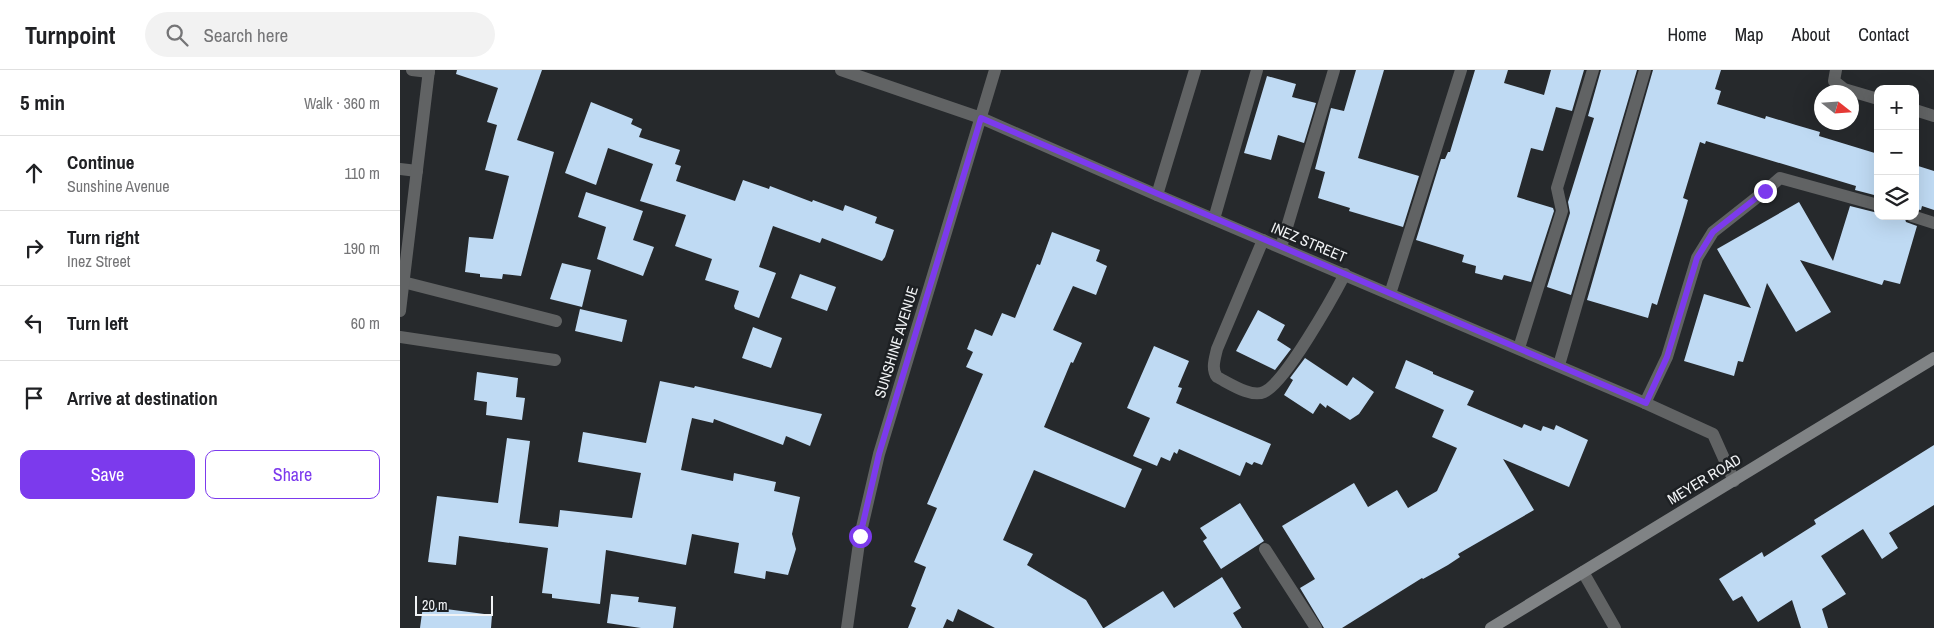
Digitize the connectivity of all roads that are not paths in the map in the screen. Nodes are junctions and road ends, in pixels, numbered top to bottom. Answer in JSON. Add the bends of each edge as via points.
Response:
{"nodes":[{"id":1,"x":412,"y":70,"type":"edge"},
{"id":2,"x":841,"y":70,"type":"edge"},
{"id":3,"x":995,"y":70,"type":"edge"},
{"id":4,"x":1195,"y":70,"type":"edge"},
{"id":5,"x":1257,"y":70,"type":"edge"},
{"id":6,"x":1334,"y":70,"type":"edge"},
{"id":7,"x":1462,"y":70,"type":"edge"},
{"id":8,"x":1593,"y":70,"type":"edge"},
{"id":9,"x":1645,"y":70,"type":"edge"},
{"id":10,"x":1836,"y":70,"type":"edge"},
{"id":11,"x":429,"y":71,"type":"edge"},
{"id":12,"x":1874,"y":98,"type":"edge"},
{"id":13,"x":1919,"y":111,"type":"edge"},
{"id":14,"x":1934,"y":116,"type":"edge"},
{"id":15,"x":981,"y":118,"type":"junction"},
{"id":16,"x":400,"y":169,"type":"edge"},
{"id":17,"x":417,"y":171,"type":"junction"},
{"id":18,"x":1157,"y":195,"type":"junction"},
{"id":19,"x":1874,"y":205,"type":"edge"},
{"id":20,"x":1919,"y":218,"type":"edge"},
{"id":21,"x":1214,"y":219,"type":"junction"},
{"id":22,"x":1934,"y":223,"type":"edge"},
{"id":23,"x":1263,"y":240,"type":"junction"},
{"id":24,"x":1281,"y":247,"type":"junction"},
{"id":25,"x":1345,"y":274,"type":"junction"},
{"id":26,"x":404,"y":282,"type":"junction"},
{"id":27,"x":1390,"y":294,"type":"junction"},
{"id":28,"x":400,"y":312,"type":"edge"},
{"id":29,"x":556,"y":321,"type":"dead end"},
{"id":30,"x":400,"y":337,"type":"edge"},
{"id":31,"x":1519,"y":348,"type":"junction"},
{"id":32,"x":1934,"y":358,"type":"edge"},
{"id":33,"x":555,"y":360,"type":"dead end"},
{"id":34,"x":1560,"y":366,"type":"junction"},
{"id":35,"x":1646,"y":403,"type":"junction"},
{"id":36,"x":1734,"y":481,"type":"junction"},
{"id":37,"x":1265,"y":549,"type":"dead end"},
{"id":38,"x":1583,"y":572,"type":"junction"},
{"id":39,"x":847,"y":628,"type":"edge"},
{"id":40,"x":1316,"y":628,"type":"edge"},
{"id":41,"x":1491,"y":628,"type":"edge"},
{"id":42,"x":1615,"y":628,"type":"edge"}],
"edges":[{"from":1,"to":11,"type":"street"},
{"from":2,"to":15,"type":"street","name":"INEZ STREET"},
{"from":3,"to":15,"type":"street","name":"SUNSHINE AVENUE"},
{"from":4,"to":18,"type":"street"},
{"from":5,"to":21,"type":"street"},
{"from":6,"to":24,"type":"street"},
{"from":7,"to":27,"type":"street"},
{"from":8,"to":31,"type":"street","via":[[1557,188],[1562,211]]},
{"from":9,"to":34,"type":"street"},
{"from":10,"to":12,"type":"street","via":[[1834,80],[1844,89]]},
{"from":11,"to":17,"type":"street"},
{"from":13,"to":14,"type":"street"},
{"from":15,"to":18,"type":"street","name":"INEZ STREET"},
{"from":15,"to":39,"type":"street","name":"SUNSHINE AVENUE","via":[[875,470],[860,536]]},
{"from":16,"to":17,"type":"street"},
{"from":17,"to":26,"type":"street"},
{"from":18,"to":21,"type":"street","name":"INEZ STREET"},
{"from":19,"to":35,"type":"street","via":[[1780,178],[1713,232],[1697,258],[1667,357]]},
{"from":20,"to":22,"type":"street"},
{"from":21,"to":23,"type":"street","name":"INEZ STREET"},
{"from":23,"to":24,"type":"street","name":"INEZ STREET"},
{"from":23,"to":25,"type":"street","via":[[1214,363],[1214,374],[1249,392],[1265,392],[1279,380],[1325,312]]},
{"from":24,"to":25,"type":"street","name":"INEZ STREET"},
{"from":25,"to":27,"type":"street","name":"INEZ STREET"},
{"from":26,"to":28,"type":"street"},
{"from":26,"to":29,"type":"street"},
{"from":27,"to":31,"type":"street","name":"INEZ STREET"},
{"from":30,"to":33,"type":"street"},
{"from":31,"to":34,"type":"street","name":"INEZ STREET"},
{"from":32,"to":36,"type":"main road","name":"MEYER ROAD"},
{"from":34,"to":35,"type":"street","name":"INEZ STREET"},
{"from":35,"to":36,"type":"street","name":"INEZ STREET","via":[[1713,434]]},
{"from":36,"to":38,"type":"main road","name":"MEYER ROAD"},
{"from":37,"to":40,"type":"street"},
{"from":38,"to":41,"type":"main road","name":"MEYER ROAD"},
{"from":38,"to":42,"type":"street"}]}
